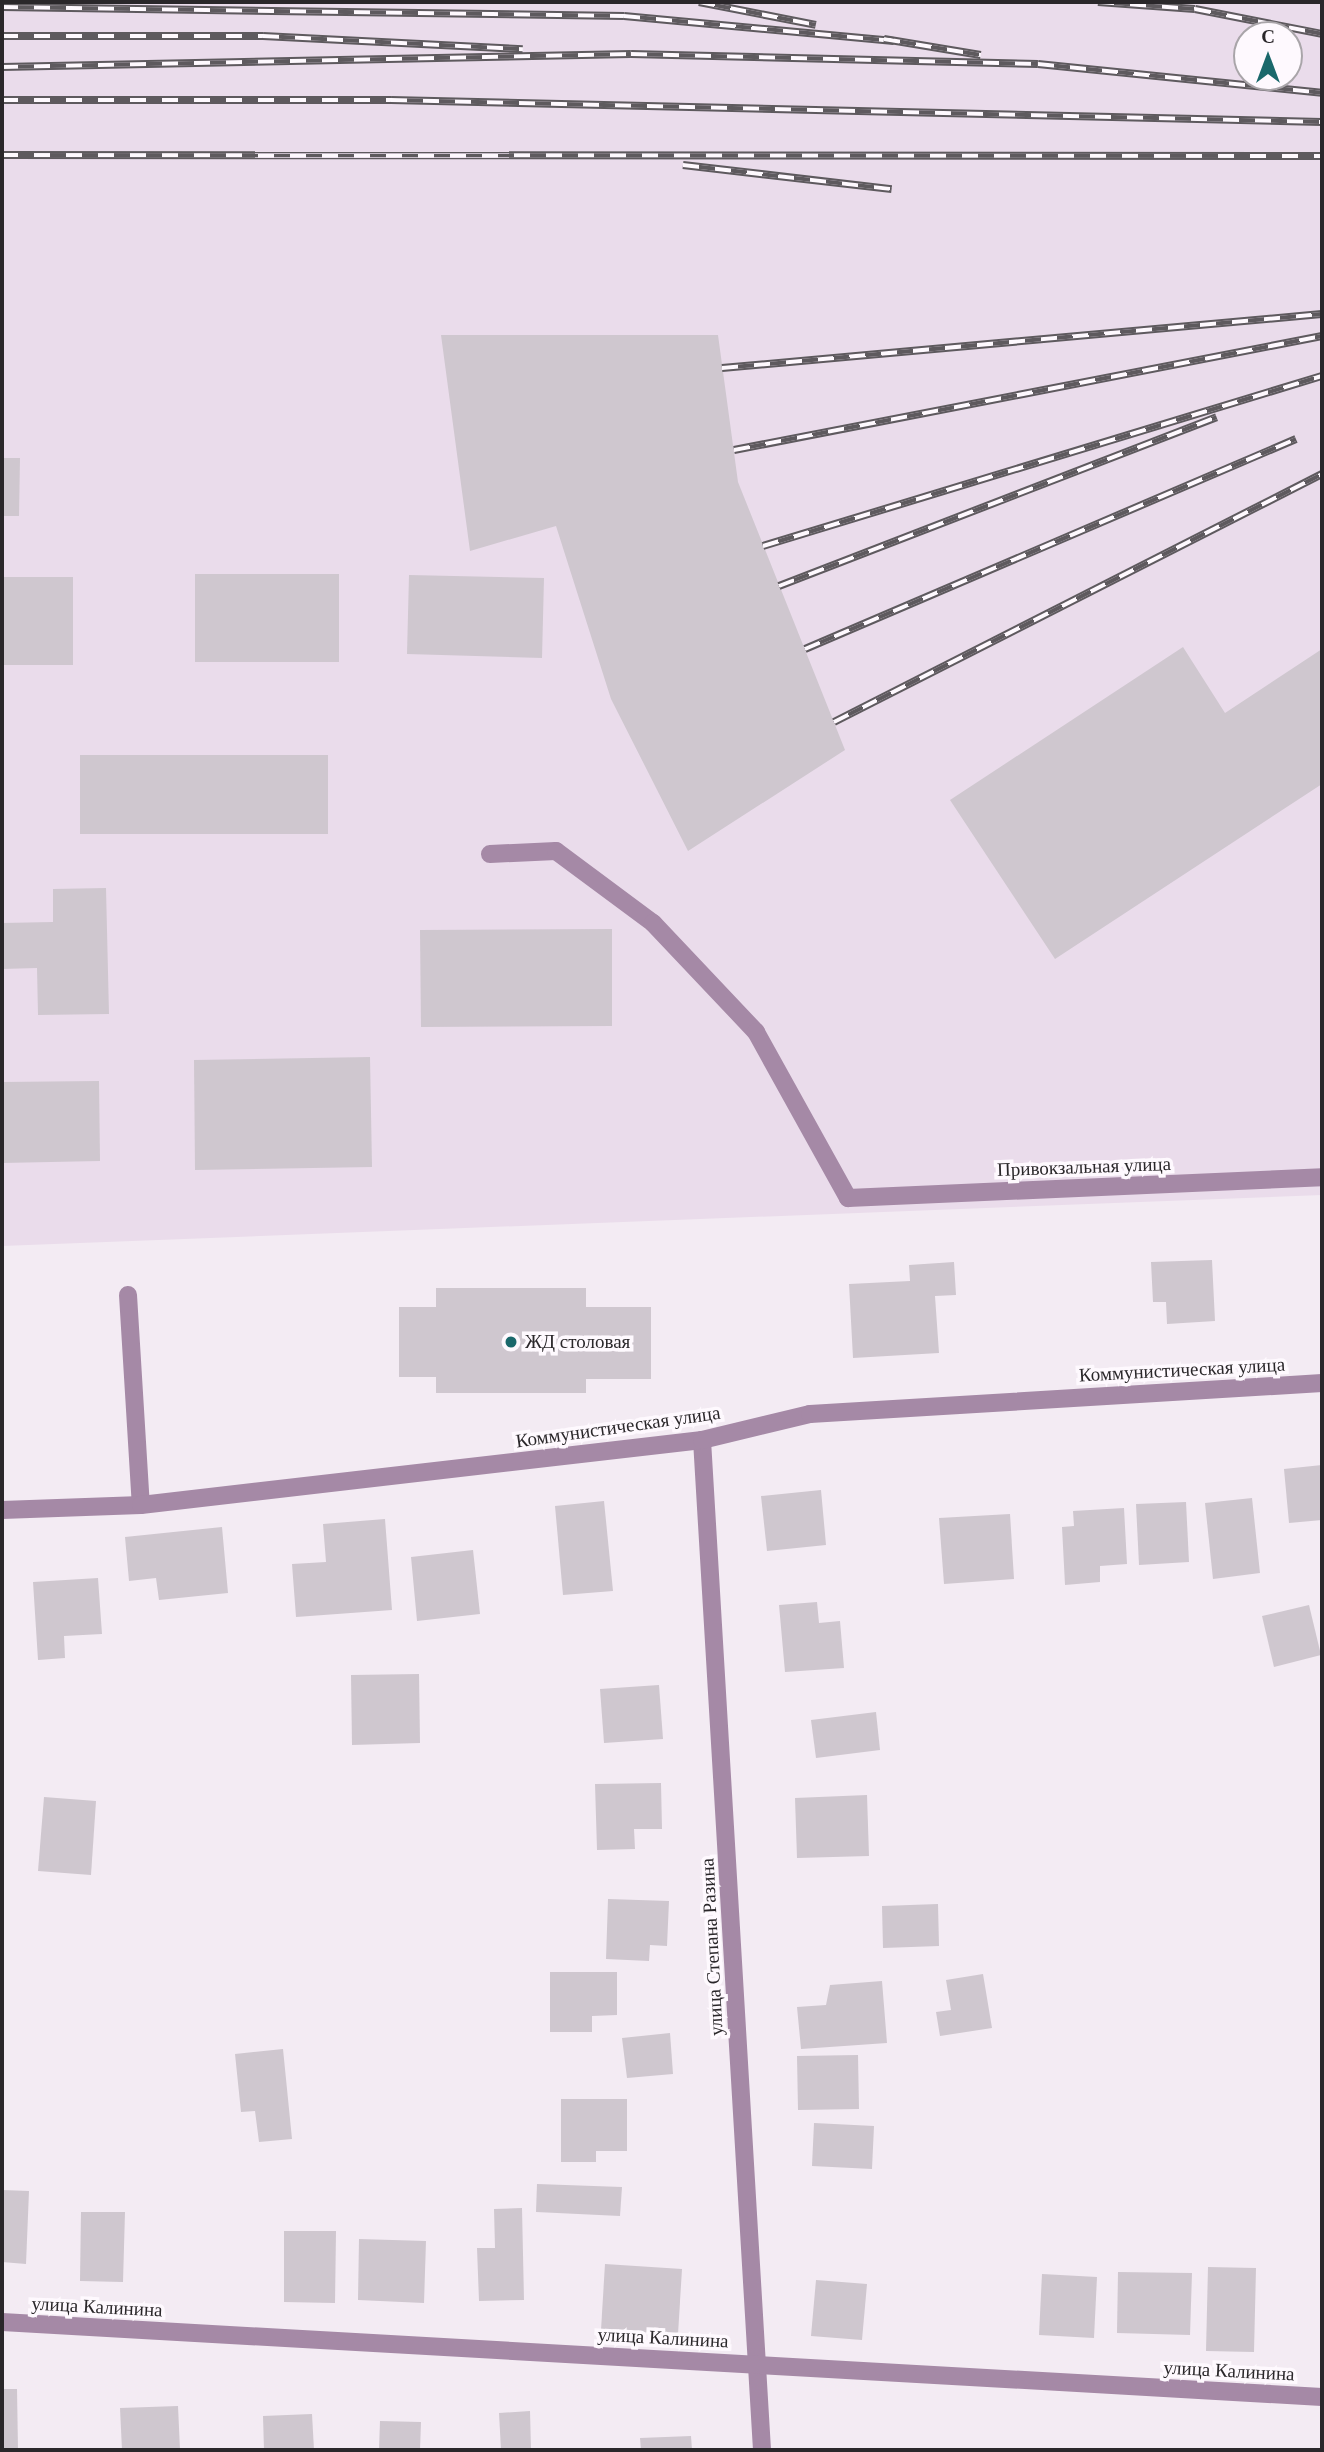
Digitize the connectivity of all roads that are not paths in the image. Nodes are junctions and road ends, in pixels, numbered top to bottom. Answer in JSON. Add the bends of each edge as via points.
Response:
{"nodes":[{"id":1,"x":490,"y":854,"type":"dead end"},
{"id":2,"x":1322,"y":1177,"type":"edge"},
{"id":3,"x":128,"y":1295,"type":"dead end"},
{"id":4,"x":1322,"y":1382,"type":"edge"},
{"id":5,"x":702,"y":1440,"type":"junction"},
{"id":6,"x":141,"y":1505,"type":"junction"},
{"id":7,"x":2,"y":1510,"type":"edge"},
{"id":8,"x":2,"y":2322,"type":"edge"},
{"id":9,"x":758,"y":2364,"type":"junction"},
{"id":10,"x":1322,"y":2398,"type":"edge"},
{"id":11,"x":762,"y":2450,"type":"edge"}],
"edges":[{"from":1,"to":2,"type":"street","name":"Привокзальная улица","via":[[556,852],[653,923],[756,1032],[848,1198]]},
{"from":3,"to":6,"type":"street"},
{"from":4,"to":5,"type":"street","name":"Коммунистическая улица","via":[[810,1413]]},
{"from":5,"to":6,"type":"street","name":"Коммунистическая улица"},
{"from":5,"to":9,"type":"street","name":"улица Степана Разина"},
{"from":6,"to":7,"type":"street","name":"Коммунистическая улица"},
{"from":8,"to":9,"type":"street","name":"улица Калинина"},
{"from":9,"to":10,"type":"street","name":"улица Калинина"},
{"from":9,"to":11,"type":"street","name":"улица Степана Разина"}]}
